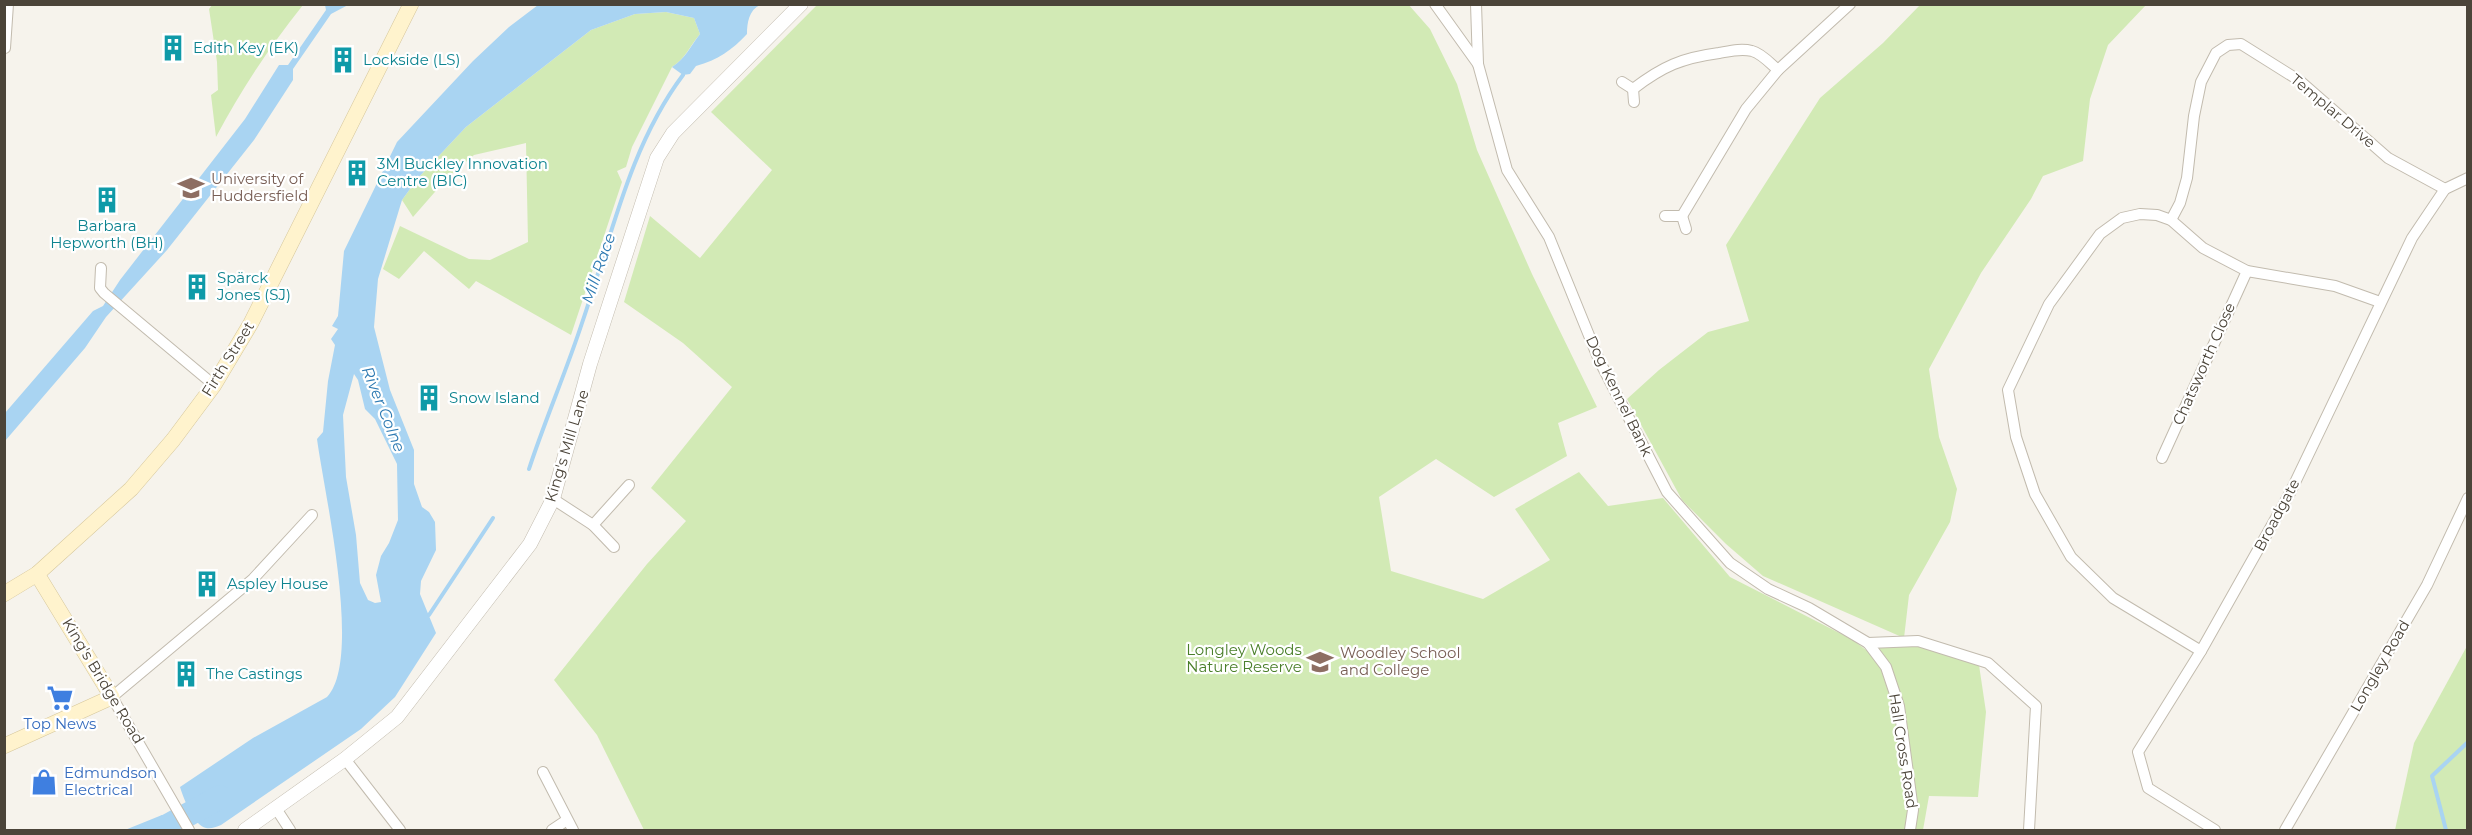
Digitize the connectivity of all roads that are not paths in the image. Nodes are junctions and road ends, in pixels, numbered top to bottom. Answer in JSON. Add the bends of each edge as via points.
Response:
{"nodes":[{"id":1,"x":8,"y":4,"type":"edge"},
{"id":2,"x":411,"y":4,"type":"edge"},
{"id":3,"x":801,"y":4,"type":"edge"},
{"id":4,"x":1435,"y":4,"type":"edge"},
{"id":5,"x":1476,"y":4,"type":"edge"},
{"id":6,"x":1850,"y":4,"type":"edge"},
{"id":7,"x":5,"y":48,"type":"edge"},
{"id":8,"x":1478,"y":64,"type":"junction"},
{"id":9,"x":1778,"y":70,"type":"junction"},
{"id":10,"x":1622,"y":82,"type":"dead end"},
{"id":11,"x":1633,"y":89,"type":"junction"},
{"id":12,"x":1634,"y":102,"type":"dead end"},
{"id":13,"x":2468,"y":178,"type":"edge"},
{"id":14,"x":2445,"y":189,"type":"junction"},
{"id":15,"x":1665,"y":216,"type":"dead end"},
{"id":16,"x":1682,"y":216,"type":"junction"},
{"id":17,"x":2171,"y":220,"type":"junction"},
{"id":18,"x":1686,"y":229,"type":"dead end"},
{"id":19,"x":101,"y":268,"type":"dead end"},
{"id":20,"x":2247,"y":271,"type":"junction"},
{"id":21,"x":2380,"y":302,"type":"junction"},
{"id":22,"x":214,"y":385,"type":"junction"},
{"id":23,"x":2162,"y":458,"type":"dead end"},
{"id":24,"x":629,"y":485,"type":"dead end"},
{"id":25,"x":2468,"y":498,"type":"edge"},
{"id":26,"x":553,"y":499,"type":"junction"},
{"id":27,"x":312,"y":515,"type":"dead end"},
{"id":28,"x":593,"y":525,"type":"junction"},
{"id":29,"x":614,"y":547,"type":"dead end"},
{"id":30,"x":37,"y":574,"type":"junction"},
{"id":31,"x":4,"y":594,"type":"edge"},
{"id":32,"x":1868,"y":644,"type":"junction"},
{"id":33,"x":2202,"y":651,"type":"junction"},
{"id":34,"x":112,"y":696,"type":"junction"},
{"id":35,"x":4,"y":746,"type":"edge"},
{"id":36,"x":345,"y":759,"type":"junction"},
{"id":37,"x":543,"y":772,"type":"dead end"},
{"id":38,"x":277,"y":810,"type":"junction"},
{"id":39,"x":570,"y":825,"type":"edge"},
{"id":40,"x":189,"y":831,"type":"edge"},
{"id":41,"x":246,"y":831,"type":"edge"},
{"id":42,"x":291,"y":831,"type":"edge"},
{"id":43,"x":400,"y":831,"type":"edge"},
{"id":44,"x":552,"y":831,"type":"edge"},
{"id":45,"x":1910,"y":831,"type":"edge"},
{"id":46,"x":2029,"y":831,"type":"edge"},
{"id":47,"x":2214,"y":831,"type":"edge"},
{"id":48,"x":2285,"y":831,"type":"edge"}],
"edges":[{"from":1,"to":7,"type":"street"},
{"from":2,"to":22,"type":"main road","name":"Firth Street","via":[[251,323]]},
{"from":3,"to":26,"type":"street","name":"King's Mill Lane","via":[[673,133],[657,158],[590,364]]},
{"from":4,"to":8,"type":"street","name":"Dog Kennel Bank"},
{"from":5,"to":8,"type":"street","name":"Dog Kennel Bank"},
{"from":6,"to":9,"type":"street"},
{"from":8,"to":32,"type":"street","name":"Dog Kennel Bank","via":[[1507,170],[1550,237],[1599,360],[1667,492],[1730,564]]},
{"from":9,"to":11,"type":"street","via":[[1755,51],[1742,50],[1673,63]]},
{"from":9,"to":16,"type":"street","via":[[1746,109]]},
{"from":10,"to":11,"type":"street"},
{"from":11,"to":12,"type":"street"},
{"from":13,"to":14,"type":"street"},
{"from":14,"to":17,"type":"street","name":"Templar Drive","via":[[2388,158],[2300,81],[2241,44],[2228,45],[2216,53],[2201,82],[2187,178]]},
{"from":14,"to":21,"type":"street","name":"Broadgate","via":[[2412,238]]},
{"from":15,"to":16,"type":"street"},
{"from":16,"to":18,"type":"street"},
{"from":17,"to":20,"type":"street","via":[[2203,248]]},
{"from":17,"to":33,"type":"street","via":[[2140,214],[2122,218],[2100,234],[2049,304],[2008,390],[2016,437],[2035,494],[2071,557],[2114,598]]},
{"from":19,"to":22,"type":"street","via":[[100,288],[104,293]]},
{"from":20,"to":21,"type":"street","via":[[2335,286]]},
{"from":20,"to":23,"type":"street","name":"Chatsworth Close"},
{"from":21,"to":33,"type":"street","name":"Broadgate","via":[[2290,494]]},
{"from":22,"to":30,"type":"main road","name":"Firth Street","via":[[131,489]]},
{"from":24,"to":28,"type":"street"},
{"from":25,"to":48,"type":"street","name":"Longley Road","via":[[2427,585]]},
{"from":26,"to":28,"type":"street"},
{"from":26,"to":36,"type":"street","name":"King's Mill Lane","via":[[530,544],[397,717]]},
{"from":27,"to":34,"type":"street","via":[[253,579]]},
{"from":28,"to":29,"type":"street"},
{"from":30,"to":31,"type":"main road","name":"Firth Street"},
{"from":30,"to":34,"type":"main road","name":"King's Bridge Road"},
{"from":32,"to":45,"type":"street","name":"Hall Cross Road","via":[[1887,667],[1899,705],[1913,810]]},
{"from":32,"to":46,"type":"street","via":[[1918,641],[1988,663],[2036,706]]},
{"from":33,"to":47,"type":"street","name":"Broadgate","via":[[2138,752],[2148,788]]},
{"from":34,"to":35,"type":"main road"},
{"from":34,"to":40,"type":"street","name":"King's Bridge Road"},
{"from":36,"to":38,"type":"street","name":"King's Mill Lane"},
{"from":36,"to":43,"type":"street"},
{"from":37,"to":39,"type":"street"},
{"from":38,"to":41,"type":"street","name":"King's Mill Lane"},
{"from":38,"to":42,"type":"street"},
{"from":39,"to":44,"type":"street"}]}
